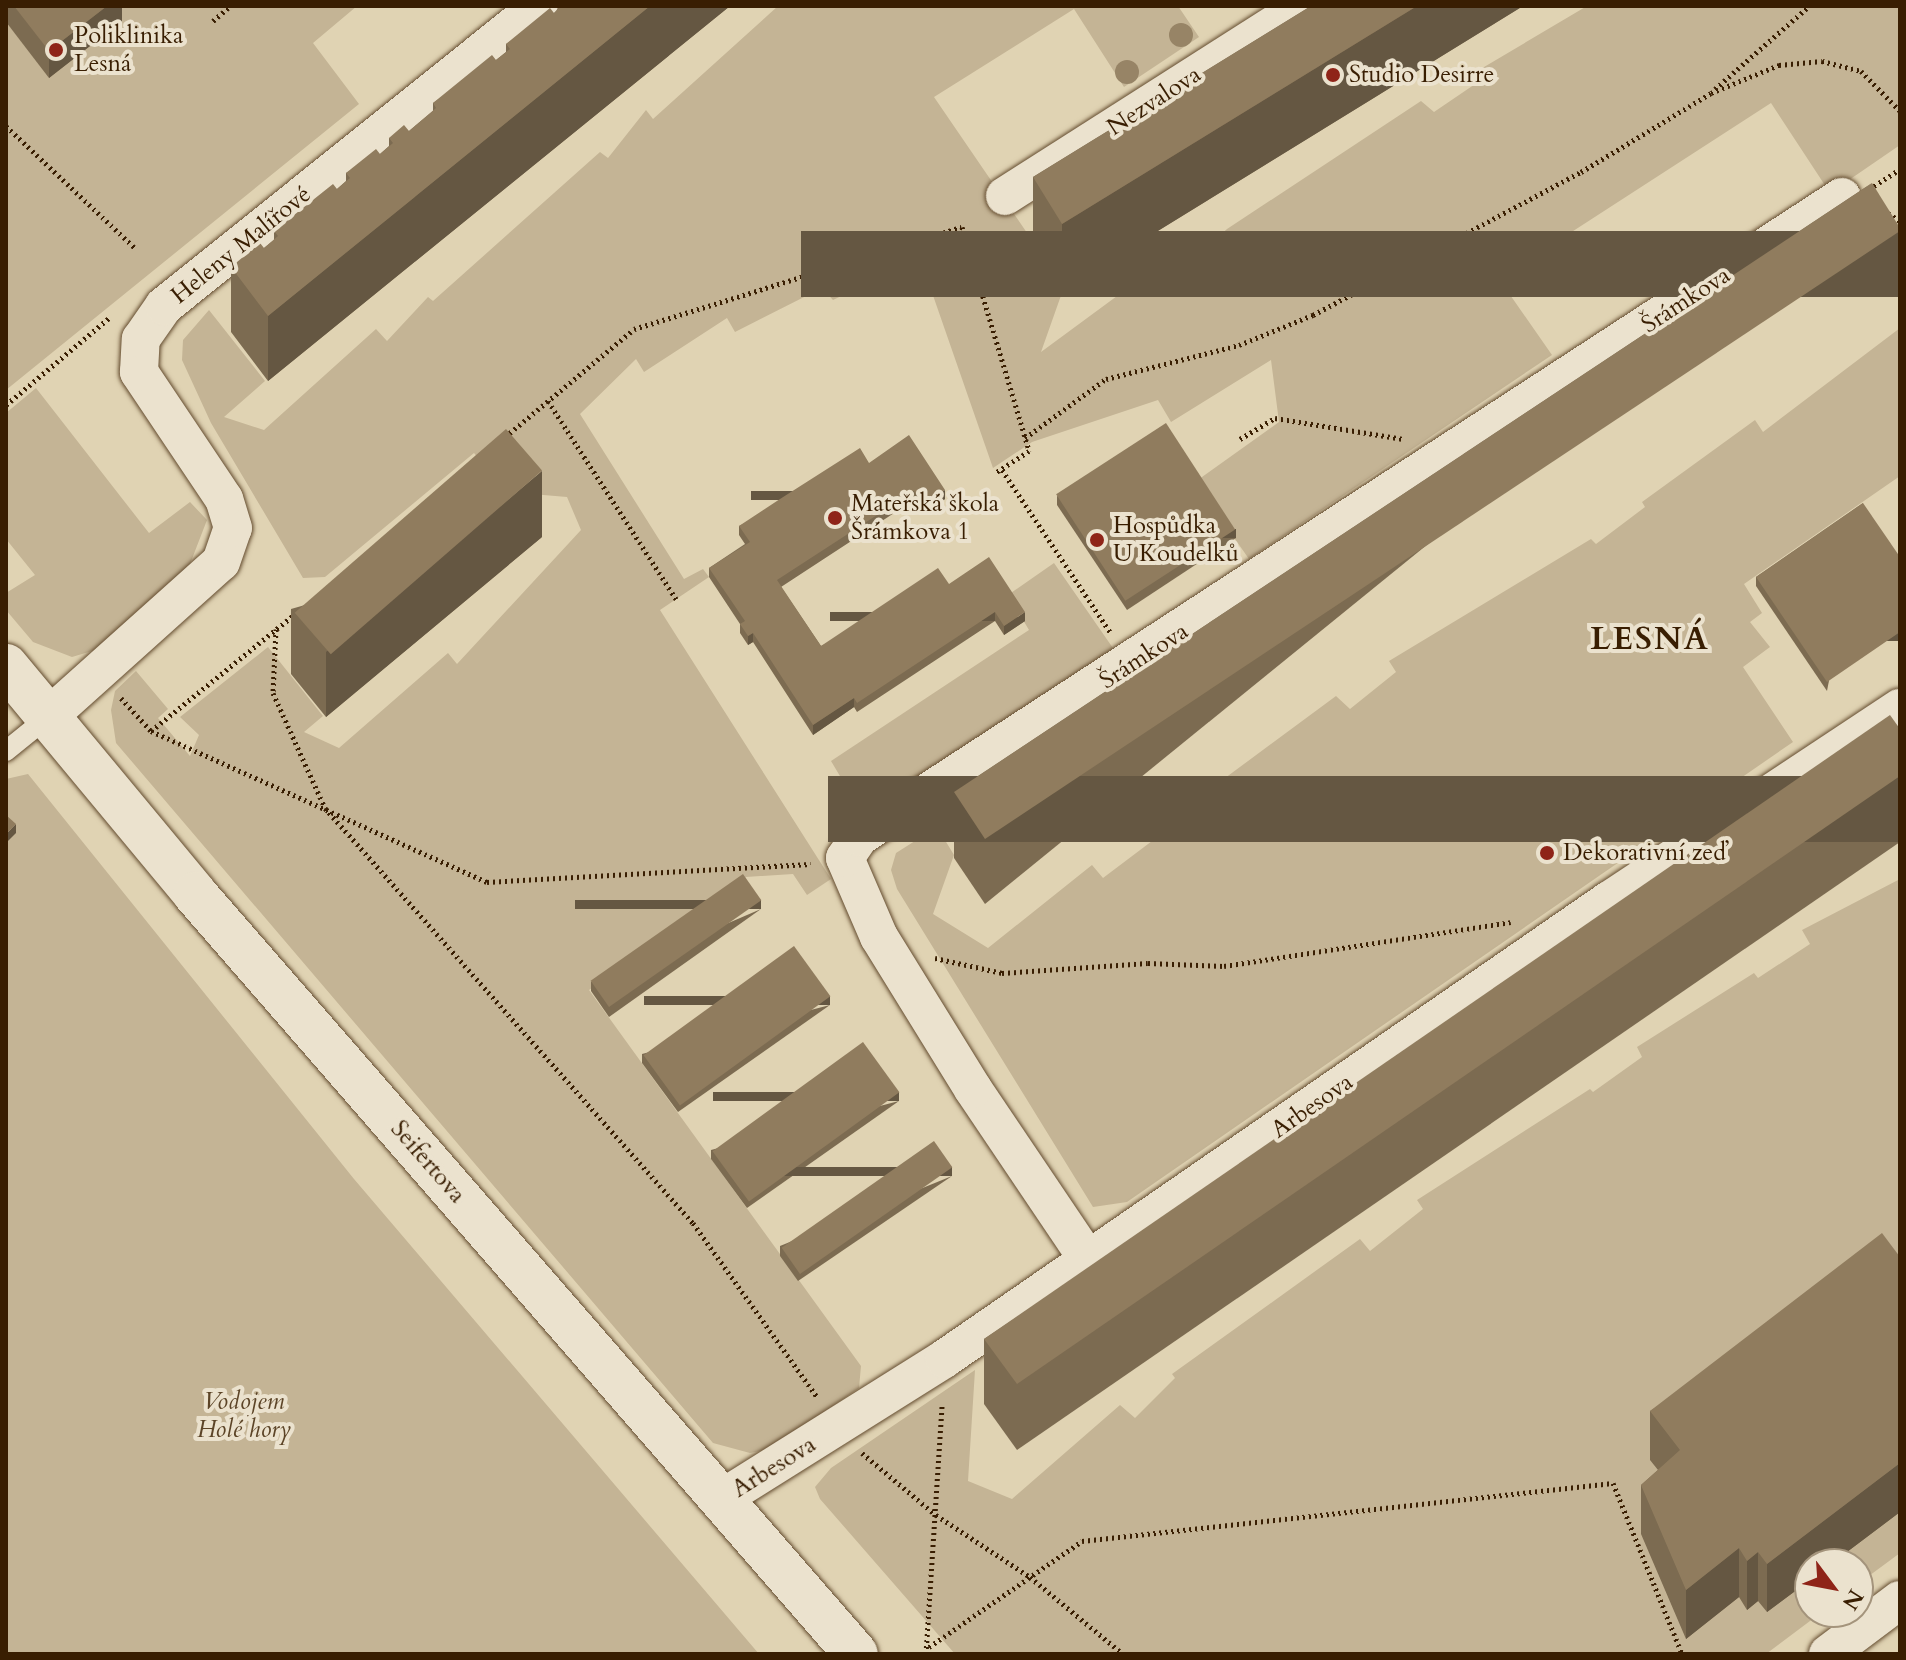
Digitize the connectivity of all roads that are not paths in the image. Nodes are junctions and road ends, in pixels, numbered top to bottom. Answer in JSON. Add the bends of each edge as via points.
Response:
{"nodes":[{"id":1,"x":539,"y":6,"type":"edge"},
{"id":2,"x":1303,"y":6,"type":"edge"},
{"id":3,"x":1005,"y":196,"type":"dead end"},
{"id":4,"x":1858,"y":200,"type":"edge"},
{"id":5,"x":6,"y":666,"type":"edge"},
{"id":6,"x":1900,"y":708,"type":"edge"},
{"id":7,"x":48,"y":717,"type":"junction"},
{"id":8,"x":6,"y":751,"type":"edge"},
{"id":9,"x":1089,"y":1261,"type":"junction"},
{"id":10,"x":721,"y":1499,"type":"junction"},
{"id":11,"x":1897,"y":1606,"type":"edge"},
{"id":12,"x":856,"y":1654,"type":"edge"},
{"id":13,"x":1828,"y":1654,"type":"edge"}],
"edges":[{"from":1,"to":7,"type":"street","name":"Heleny Malířové","via":[[164,306],[141,339],[139,372],[224,499],[233,528],[221,562]]},
{"from":2,"to":3,"type":"street","name":"Nezvalova"},
{"from":4,"to":9,"type":"street","name":"Šrámkova","via":[[859,837],[845,858],[879,937]]},
{"from":5,"to":7,"type":"street","name":"Seifertova"},
{"from":6,"to":9,"type":"street","name":"Arbesova","via":[[1608,901]]},
{"from":7,"to":8,"type":"lane"},
{"from":7,"to":10,"type":"street","name":"Seifertova"},
{"from":9,"to":10,"type":"street","name":"Arbesova"},
{"from":10,"to":12,"type":"street","name":"Seifertova"},
{"from":11,"to":13,"type":"street"}]}
